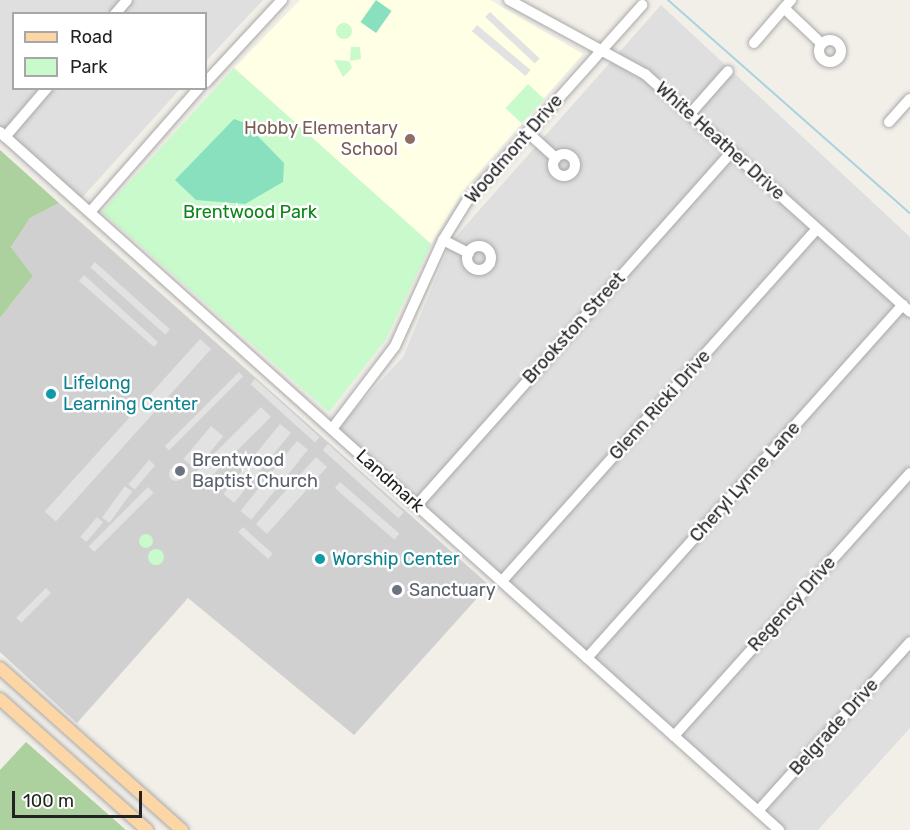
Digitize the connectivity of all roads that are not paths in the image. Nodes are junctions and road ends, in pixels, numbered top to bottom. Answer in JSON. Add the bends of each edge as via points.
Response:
{"nodes":[{"id":1,"x":127,"y":0,"type":"edge"},
{"id":2,"x":282,"y":0,"type":"edge"},
{"id":3,"x":509,"y":0,"type":"edge"},
{"id":4,"x":788,"y":4,"type":"edge"},
{"id":5,"x":642,"y":5,"type":"dead end"},
{"id":6,"x":117,"y":12,"type":"edge"},
{"id":7,"x":754,"y":43,"type":"dead end"},
{"id":8,"x":822,"y":44,"type":"dead end"},
{"id":9,"x":602,"y":50,"type":"junction"},
{"id":10,"x":728,"y":70,"type":"dead end"},
{"id":11,"x":207,"y":81,"type":"edge"},
{"id":12,"x":45,"y":90,"type":"edge"},
{"id":13,"x":197,"y":90,"type":"edge"},
{"id":14,"x":910,"y":99,"type":"edge"},
{"id":15,"x":690,"y":114,"type":"junction"},
{"id":16,"x":889,"y":122,"type":"dead end"},
{"id":17,"x":527,"y":132,"type":"junction"},
{"id":18,"x":2,"y":135,"type":"edge"},
{"id":19,"x":732,"y":152,"type":"junction"},
{"id":20,"x":556,"y":158,"type":"dead end"},
{"id":21,"x":90,"y":212,"type":"junction"},
{"id":22,"x":817,"y":229,"type":"junction"},
{"id":23,"x":443,"y":240,"type":"junction"},
{"id":24,"x":469,"y":253,"type":"dead end"},
{"id":25,"x":906,"y":309,"type":"edge"},
{"id":26,"x":332,"y":429,"type":"junction"},
{"id":27,"x":910,"y":472,"type":"edge"},
{"id":28,"x":417,"y":505,"type":"junction"},
{"id":29,"x":502,"y":581,"type":"junction"},
{"id":30,"x":910,"y":642,"type":"edge"},
{"id":31,"x":587,"y":658,"type":"junction"},
{"id":32,"x":0,"y":668,"type":"edge"},
{"id":33,"x":0,"y":699,"type":"edge"},
{"id":34,"x":674,"y":736,"type":"junction"},
{"id":35,"x":81,"y":741,"type":"junction"},
{"id":36,"x":66,"y":758,"type":"junction"},
{"id":37,"x":758,"y":811,"type":"junction"},
{"id":38,"x":147,"y":830,"type":"edge"},
{"id":39,"x":182,"y":830,"type":"edge"},
{"id":40,"x":778,"y":830,"type":"edge"}],
"edges":[{"from":1,"to":6,"type":"street"},
{"from":2,"to":11,"type":"street"},
{"from":3,"to":9,"type":"street","name":"White Heather Drive"},
{"from":4,"to":7,"type":"street"},
{"from":4,"to":8,"type":"street"},
{"from":5,"to":9,"type":"street","name":"Woodmont Drive"},
{"from":9,"to":15,"type":"street","name":"White Heather Drive","via":[[645,74]]},
{"from":9,"to":17,"type":"street","name":"Woodmont Drive"},
{"from":10,"to":15,"type":"street"},
{"from":12,"to":18,"type":"street"},
{"from":13,"to":21,"type":"street"},
{"from":14,"to":16,"type":"street"},
{"from":15,"to":19,"type":"street","name":"White Heather Drive"},
{"from":17,"to":20,"type":"street"},
{"from":17,"to":23,"type":"street","name":"Woodmont Drive","via":[[483,180]]},
{"from":18,"to":21,"type":"street","name":"Landmark"},
{"from":19,"to":22,"type":"street","name":"White Heather Drive"},
{"from":19,"to":28,"type":"street","name":"Brookston Street"},
{"from":21,"to":26,"type":"street","name":"Landmark"},
{"from":22,"to":25,"type":"street","name":"White Heather Drive"},
{"from":22,"to":29,"type":"street","name":"Glenn Ricki Drive"},
{"from":23,"to":24,"type":"street"},
{"from":23,"to":26,"type":"street","name":"Woodmont Drive","via":[[396,346]]},
{"from":25,"to":31,"type":"street","name":"Cheryl Lynne Lane"},
{"from":26,"to":28,"type":"street","name":"Landmark"},
{"from":27,"to":34,"type":"street","name":"Regency Drive"},
{"from":28,"to":29,"type":"street","name":"Landmark"},
{"from":29,"to":31,"type":"street","name":"Landmark"},
{"from":30,"to":37,"type":"street","name":"Belgrade Drive"},
{"from":31,"to":34,"type":"street","name":"Landmark"},
{"from":32,"to":35,"type":"main road"},
{"from":33,"to":36,"type":"main road"},
{"from":34,"to":37,"type":"street","name":"Landmark"},
{"from":35,"to":36,"type":"main road"},
{"from":35,"to":39,"type":"main road"},
{"from":36,"to":38,"type":"main road"},
{"from":37,"to":40,"type":"street","name":"Landmark"}]}
